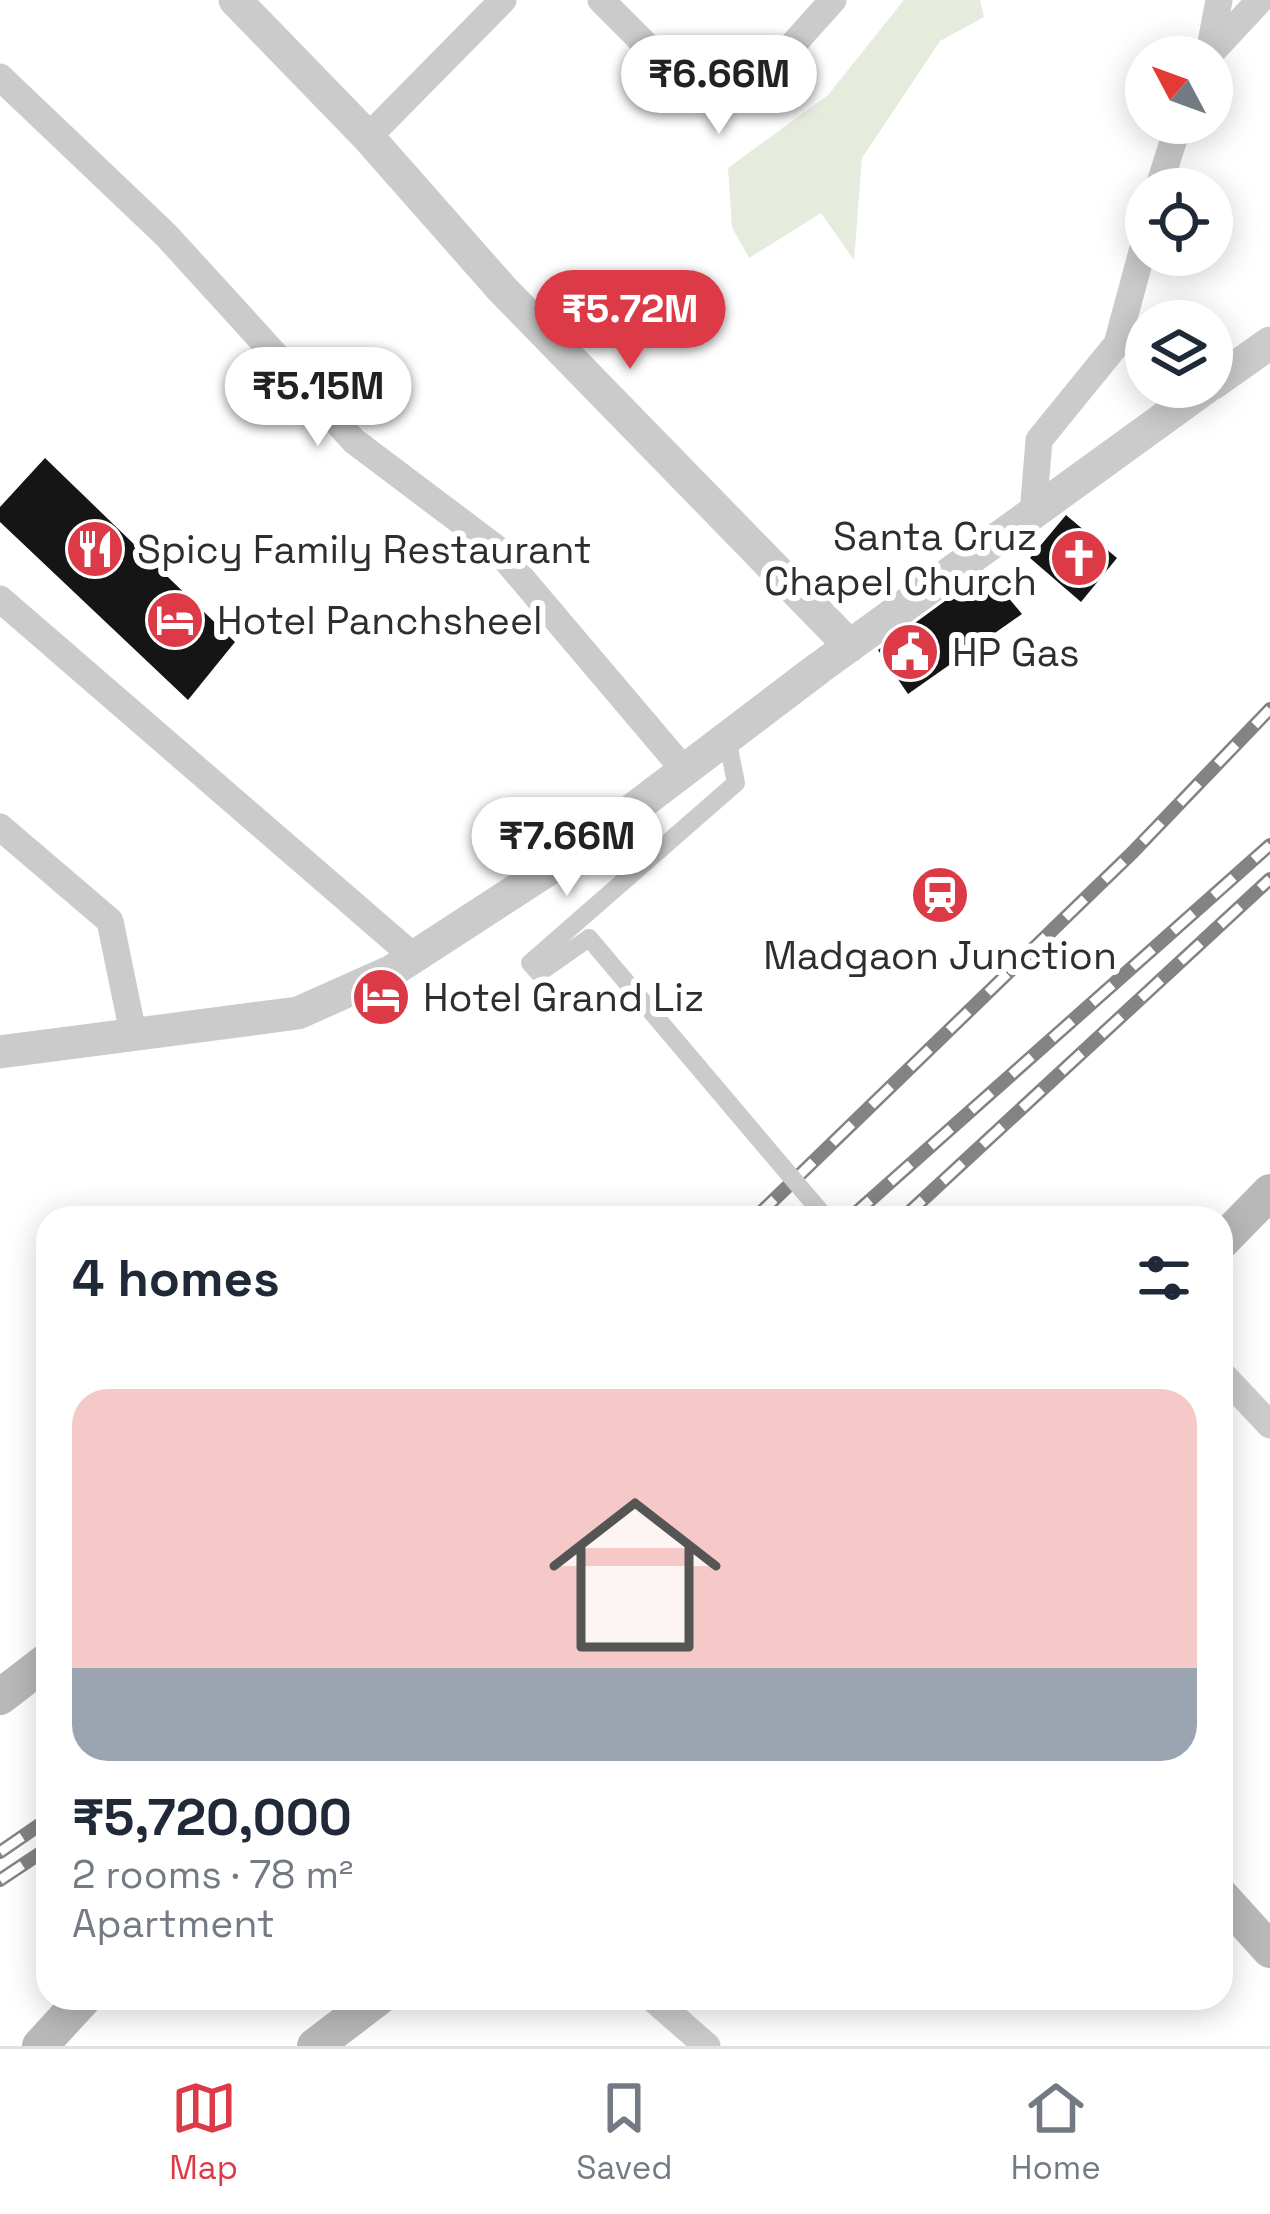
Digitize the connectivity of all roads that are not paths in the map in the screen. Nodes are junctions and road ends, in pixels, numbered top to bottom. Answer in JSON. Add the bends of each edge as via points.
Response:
{"nodes":[{"id":1,"x":235,"y":0,"type":"edge"},
{"id":2,"x":503,"y":0,"type":"edge"},
{"id":3,"x":601,"y":0,"type":"edge"},
{"id":4,"x":832,"y":0,"type":"edge"},
{"id":5,"x":1220,"y":0,"type":"edge"},
{"id":6,"x":1260,"y":0,"type":"edge"},
{"id":7,"x":1212,"y":36,"type":"edge"},
{"id":8,"x":1226,"y":36,"type":"edge"},
{"id":9,"x":0,"y":77,"type":"edge"},
{"id":10,"x":368,"y":136,"type":"junction"},
{"id":11,"x":1135,"y":276,"type":"edge"},
{"id":12,"x":1270,"y":343,"type":"edge"},
{"id":13,"x":1233,"y":369,"type":"edge"},
{"id":14,"x":1178,"y":408,"type":"edge"},
{"id":15,"x":1033,"y":514,"type":"junction"},
{"id":16,"x":0,"y":599,"type":"edge"},
{"id":17,"x":850,"y":646,"type":"junction"},
{"id":18,"x":728,"y":738,"type":"junction"},
{"id":19,"x":685,"y":771,"type":"junction"},
{"id":20,"x":0,"y":827,"type":"edge"},
{"id":21,"x":414,"y":957,"type":"junction"},
{"id":22,"x":133,"y":1033,"type":"junction"},
{"id":23,"x":0,"y":1052,"type":"edge"},
{"id":24,"x":1270,"y":1192,"type":"edge"},
{"id":25,"x":816,"y":1206,"type":"edge"},
{"id":26,"x":1233,"y":1230,"type":"edge"},
{"id":27,"x":1233,"y":1386,"type":"edge"},
{"id":28,"x":1270,"y":1425,"type":"edge"},
{"id":29,"x":36,"y":1669,"type":"edge"},
{"id":30,"x":0,"y":1697,"type":"edge"},
{"id":31,"x":1233,"y":1909,"type":"edge"},
{"id":32,"x":1270,"y":1950,"type":"edge"},
{"id":33,"x":72,"y":2010,"type":"edge"},
{"id":34,"x":362,"y":2010,"type":"edge"},
{"id":35,"x":666,"y":2010,"type":"edge"},
{"id":36,"x":40,"y":2046,"type":"edge"},
{"id":37,"x":315,"y":2046,"type":"edge"},
{"id":38,"x":707,"y":2046,"type":"edge"}],
"edges":[{"from":1,"to":10,"type":"street"},
{"from":2,"to":10,"type":"street"},
{"from":3,"to":4,"type":"street","via":[[717,105],[764,78]]},
{"from":5,"to":7,"type":"street"},
{"from":6,"to":8,"type":"street"},
{"from":9,"to":19,"type":"street","via":[[166,235],[354,441],[496,548]]},
{"from":10,"to":17,"type":"street","via":[[502,289]]},
{"from":11,"to":15,"type":"street","via":[[1117,344],[1039,440]]},
{"from":12,"to":13,"type":"street"},
{"from":14,"to":15,"type":"street"},
{"from":15,"to":17,"type":"street"},
{"from":16,"to":21,"type":"street"},
{"from":17,"to":18,"type":"street"},
{"from":18,"to":19,"type":"street"},
{"from":18,"to":25,"type":"street","bridge":true,"via":[[736,783],[530,963],[539,973],[589,938]]},
{"from":19,"to":21,"type":"street"},
{"from":20,"to":22,"type":"street","via":[[110,920]]},
{"from":21,"to":22,"type":"street","via":[[298,1012]]},
{"from":22,"to":23,"type":"street"},
{"from":24,"to":26,"type":"main road"},
{"from":27,"to":28,"type":"street"},
{"from":29,"to":30,"type":"main road"},
{"from":31,"to":32,"type":"main road"},
{"from":33,"to":36,"type":"main road"},
{"from":34,"to":37,"type":"main road"},
{"from":35,"to":38,"type":"street"}]}
